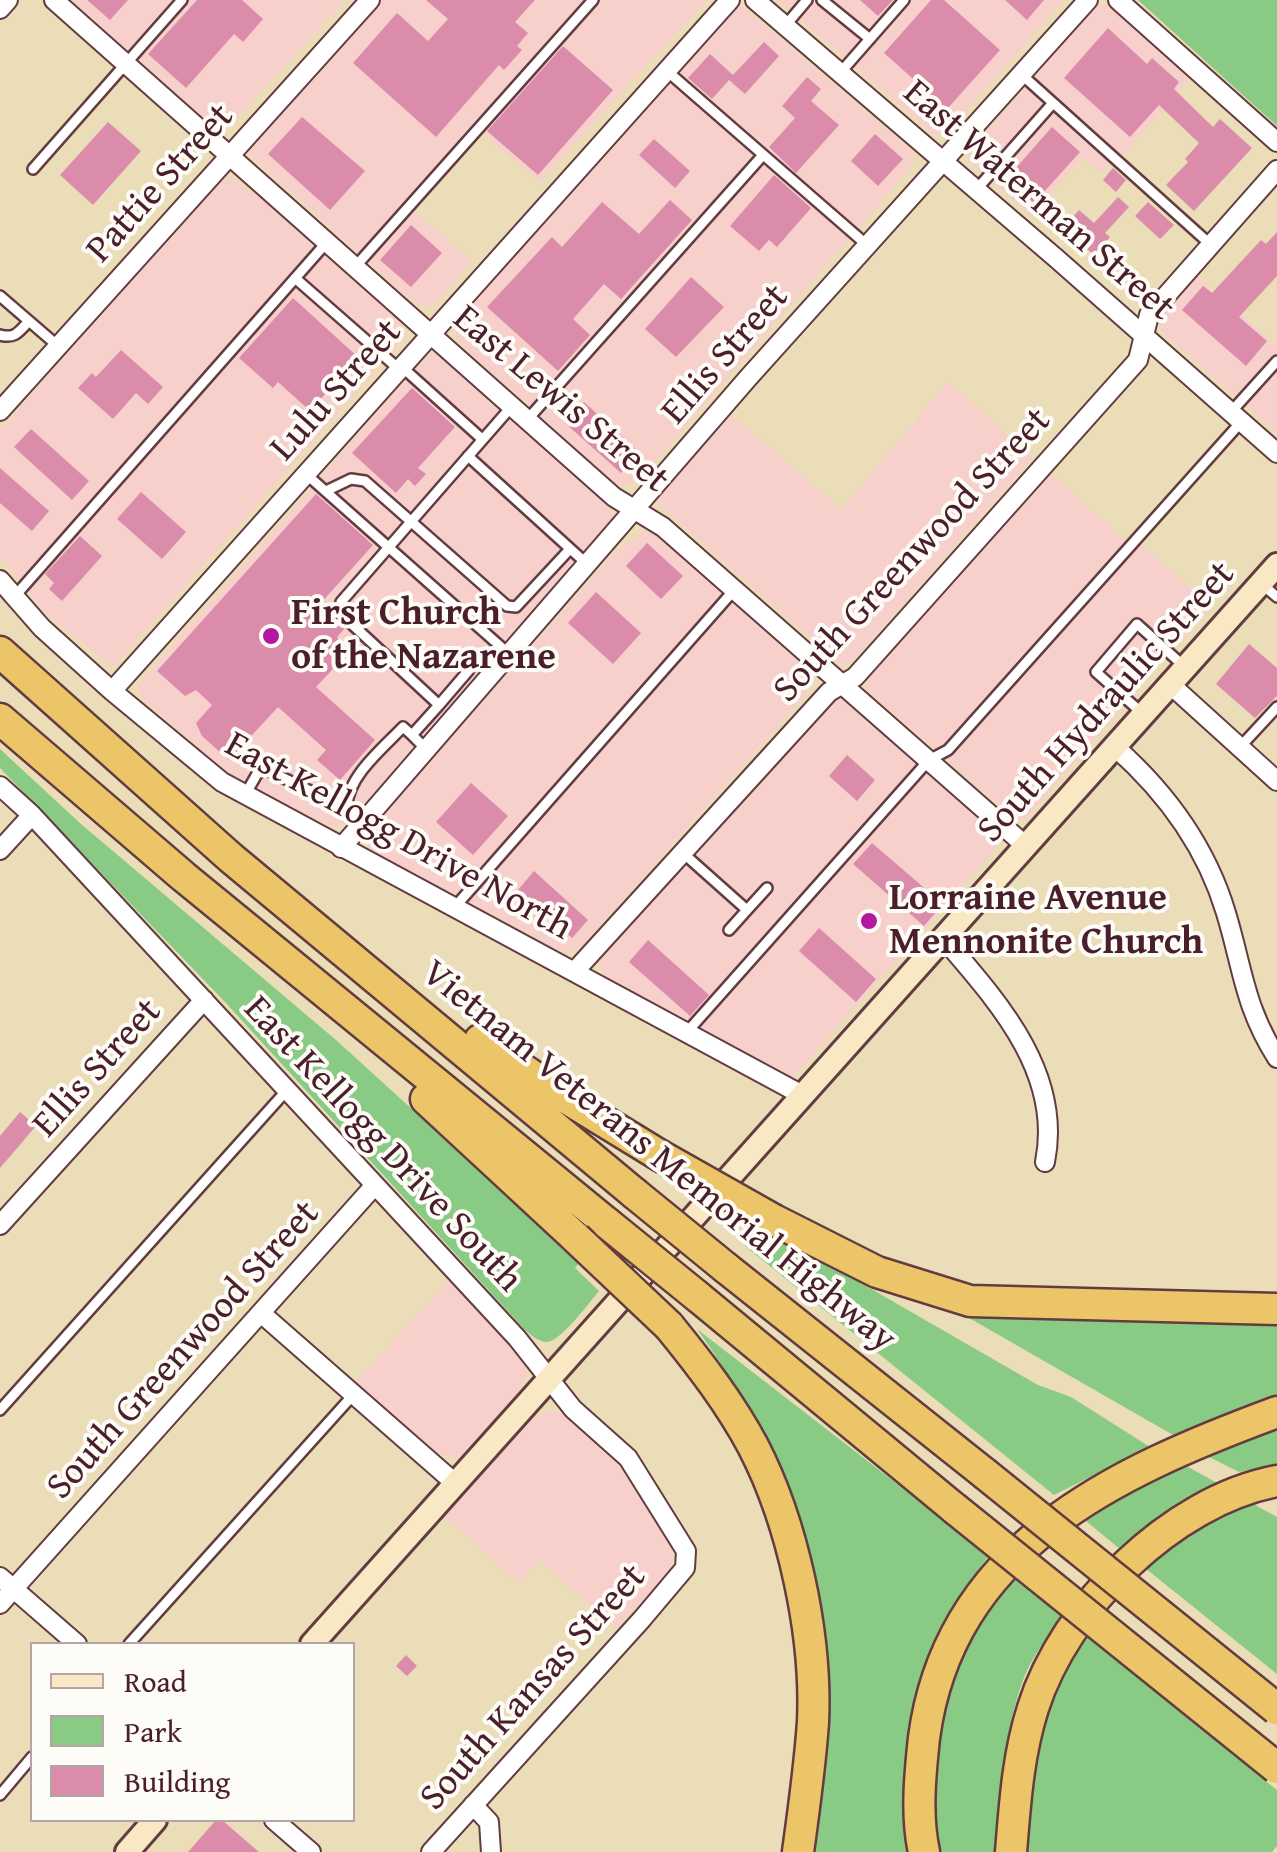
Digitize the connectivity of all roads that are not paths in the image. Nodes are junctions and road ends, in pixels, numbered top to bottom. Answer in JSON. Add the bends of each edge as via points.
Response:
{"nodes":[{"id":1,"x":8,"y":0,"type":"edge"},
{"id":2,"x":54,"y":0,"type":"edge"},
{"id":3,"x":182,"y":0,"type":"edge"},
{"id":4,"x":370,"y":0,"type":"edge"},
{"id":5,"x":593,"y":0,"type":"edge"},
{"id":6,"x":730,"y":0,"type":"edge"},
{"id":7,"x":755,"y":0,"type":"edge"},
{"id":8,"x":807,"y":0,"type":"edge"},
{"id":9,"x":822,"y":0,"type":"edge"},
{"id":10,"x":904,"y":0,"type":"edge"},
{"id":11,"x":1088,"y":0,"type":"edge"},
{"id":12,"x":1118,"y":0,"type":"edge"},
{"id":13,"x":0,"y":9,"type":"edge"},
{"id":14,"x":785,"y":26,"type":"junction"},
{"id":15,"x":870,"y":39,"type":"junction"},
{"id":16,"x":126,"y":63,"type":"junction"},
{"id":17,"x":667,"y":71,"type":"junction"},
{"id":18,"x":840,"y":74,"type":"junction"},
{"id":19,"x":1021,"y":74,"type":"junction"},
{"id":20,"x":1053,"y":103,"type":"junction"},
{"id":21,"x":1277,"y":142,"type":"edge"},
{"id":22,"x":763,"y":155,"type":"junction"},
{"id":23,"x":230,"y":156,"type":"junction"},
{"id":24,"x":943,"y":161,"type":"junction"},
{"id":25,"x":33,"y":169,"type":"dead end"},
{"id":26,"x":1277,"y":170,"type":"edge"},
{"id":27,"x":976,"y":190,"type":"junction"},
{"id":28,"x":327,"y":242,"type":"junction"},
{"id":29,"x":1212,"y":245,"type":"junction"},
{"id":30,"x":867,"y":246,"type":"junction"},
{"id":31,"x":355,"y":267,"type":"junction"},
{"id":32,"x":295,"y":278,"type":"junction"},
{"id":33,"x":0,"y":296,"type":"edge"},
{"id":34,"x":29,"y":321,"type":"junction"},
{"id":35,"x":0,"y":335,"type":"edge"},
{"id":36,"x":431,"y":335,"type":"junction"},
{"id":37,"x":1145,"y":336,"type":"junction"},
{"id":38,"x":58,"y":346,"type":"junction"},
{"id":39,"x":1277,"y":361,"type":"edge"},
{"id":40,"x":401,"y":369,"type":"junction"},
{"id":41,"x":512,"y":406,"type":"junction"},
{"id":42,"x":0,"y":411,"type":"edge"},
{"id":43,"x":1236,"y":416,"type":"junction"},
{"id":44,"x":527,"y":420,"type":"junction"},
{"id":45,"x":482,"y":439,"type":"junction"},
{"id":46,"x":1277,"y":453,"type":"edge"},
{"id":47,"x":468,"y":456,"type":"junction"},
{"id":48,"x":306,"y":474,"type":"junction"},
{"id":49,"x":326,"y":491,"type":"junction"},
{"id":50,"x":634,"y":509,"type":"junction"},
{"id":51,"x":411,"y":520,"type":"junction"},
{"id":52,"x":388,"y":546,"type":"junction"},
{"id":53,"x":570,"y":549,"type":"junction"},
{"id":54,"x":587,"y":564,"type":"junction"},
{"id":55,"x":1277,"y":566,"type":"edge"},
{"id":56,"x":0,"y":580,"type":"edge"},
{"id":57,"x":735,"y":589,"type":"junction"},
{"id":58,"x":1269,"y":591,"type":"edge"},
{"id":59,"x":14,"y":598,"type":"junction"},
{"id":60,"x":0,"y":652,"type":"edge"},
{"id":61,"x":508,"y":654,"type":"junction"},
{"id":62,"x":469,"y":670,"type":"dead end"},
{"id":63,"x":1178,"y":676,"type":"junction"},
{"id":64,"x":844,"y":684,"type":"junction"},
{"id":65,"x":112,"y":691,"type":"junction"},
{"id":66,"x":439,"y":705,"type":"junction"},
{"id":67,"x":1277,"y":707,"type":"edge"},
{"id":68,"x":1144,"y":715,"type":"junction"},
{"id":69,"x":0,"y":719,"type":"edge"},
{"id":70,"x":412,"y":734,"type":"junction"},
{"id":71,"x":1241,"y":746,"type":"junction"},
{"id":72,"x":1116,"y":747,"type":"junction"},
{"id":73,"x":426,"y":749,"type":"junction"},
{"id":74,"x":929,"y":760,"type":"junction"},
{"id":75,"x":1277,"y":781,"type":"edge"},
{"id":76,"x":0,"y":786,"type":"edge"},
{"id":77,"x":245,"y":795,"type":"junction"},
{"id":78,"x":347,"y":806,"type":"junction"},
{"id":79,"x":32,"y":815,"type":"junction"},
{"id":80,"x":366,"y":818,"type":"junction"},
{"id":81,"x":1027,"y":847,"type":"junction"},
{"id":82,"x":340,"y":848,"type":"junction"},
{"id":83,"x":0,"y":850,"type":"edge"},
{"id":84,"x":683,"y":852,"type":"junction"},
{"id":85,"x":232,"y":858,"type":"junction"},
{"id":86,"x":184,"y":878,"type":"junction"},
{"id":87,"x":767,"y":888,"type":"dead end"},
{"id":88,"x":454,"y":908,"type":"junction"},
{"id":89,"x":746,"y":910,"type":"junction"},
{"id":90,"x":728,"y":930,"type":"dead end"},
{"id":91,"x":944,"y":939,"type":"junction"},
{"id":92,"x":574,"y":972,"type":"junction"},
{"id":93,"x":204,"y":1000,"type":"junction"},
{"id":94,"x":687,"y":1032,"type":"junction"},
{"id":95,"x":1277,"y":1058,"type":"edge"},
{"id":96,"x":288,"y":1090,"type":"junction"},
{"id":97,"x":804,"y":1096,"type":"junction"},
{"id":98,"x":1045,"y":1162,"type":"dead end"},
{"id":99,"x":375,"y":1185,"type":"junction"},
{"id":100,"x":0,"y":1225,"type":"edge"},
{"id":101,"x":1277,"y":1310,"type":"edge"},
{"id":102,"x":262,"y":1314,"type":"junction"},
{"id":103,"x":550,"y":1380,"type":"junction"},
{"id":104,"x":354,"y":1394,"type":"junction"},
{"id":105,"x":0,"y":1410,"type":"edge"},
{"id":106,"x":1277,"y":1412,"type":"edge"},
{"id":107,"x":1277,"y":1482,"type":"edge"},
{"id":108,"x":456,"y":1484,"type":"junction"},
{"id":109,"x":685,"y":1568,"type":"joint"},
{"id":110,"x":7,"y":1583,"type":"edge"},
{"id":111,"x":0,"y":1604,"type":"edge"},
{"id":112,"x":75,"y":1642,"type":"edge"},
{"id":113,"x":132,"y":1642,"type":"edge"},
{"id":114,"x":314,"y":1642,"type":"edge"},
{"id":115,"x":1277,"y":1709,"type":"edge"},
{"id":116,"x":30,"y":1759,"type":"edge"},
{"id":117,"x":1277,"y":1768,"type":"edge"},
{"id":118,"x":0,"y":1795,"type":"edge"},
{"id":119,"x":473,"y":1805,"type":"junction"},
{"id":120,"x":153,"y":1822,"type":"edge"},
{"id":121,"x":276,"y":1822,"type":"edge"},
{"id":122,"x":923,"y":1846,"type":"edge"},
{"id":123,"x":127,"y":1852,"type":"edge"},
{"id":124,"x":311,"y":1852,"type":"edge"},
{"id":125,"x":430,"y":1852,"type":"edge"},
{"id":126,"x":492,"y":1852,"type":"edge"},
{"id":127,"x":798,"y":1852,"type":"edge"},
{"id":128,"x":1011,"y":1852,"type":"edge"}],
"edges":[{"from":1,"to":13,"type":"street"},
{"from":2,"to":16,"type":"street","name":"East Lewis Street"},
{"from":3,"to":16,"type":"lane"},
{"from":4,"to":23,"type":"street","name":"Pattie Street"},
{"from":5,"to":31,"type":"lane"},
{"from":6,"to":17,"type":"street","name":"Lulu Street"},
{"from":7,"to":14,"type":"street","name":"East Waterman Street"},
{"from":8,"to":14,"type":"lane"},
{"from":9,"to":15,"type":"lane"},
{"from":10,"to":15,"type":"lane"},
{"from":11,"to":19,"type":"street","name":"Ellis Street"},
{"from":12,"to":21,"type":"street"},
{"from":14,"to":18,"type":"street","name":"East Waterman Street"},
{"from":15,"to":18,"type":"lane"},
{"from":16,"to":23,"type":"street","name":"East Lewis Street"},
{"from":16,"to":25,"type":"lane"},
{"from":17,"to":22,"type":"lane"},
{"from":17,"to":36,"type":"street","name":"Lulu Street"},
{"from":18,"to":24,"type":"street","name":"East Waterman Street"},
{"from":19,"to":20,"type":"lane"},
{"from":19,"to":24,"type":"street","name":"Ellis Street"},
{"from":20,"to":27,"type":"lane"},
{"from":20,"to":29,"type":"lane"},
{"from":22,"to":30,"type":"lane"},
{"from":22,"to":44,"type":"lane"},
{"from":23,"to":28,"type":"street","name":"East Lewis Street"},
{"from":23,"to":38,"type":"street","name":"Pattie Street"},
{"from":24,"to":27,"type":"street","name":"East Waterman Street"},
{"from":24,"to":30,"type":"street","name":"Ellis Street"},
{"from":26,"to":29,"type":"street","name":"South Greenwood Street"},
{"from":27,"to":37,"type":"street","name":"East Waterman Street"},
{"from":28,"to":31,"type":"street","name":"East Lewis Street"},
{"from":28,"to":32,"type":"lane"},
{"from":29,"to":37,"type":"street","name":"South Greenwood Street","via":[[1150,316]]},
{"from":30,"to":50,"type":"street","name":"Ellis Street"},
{"from":31,"to":36,"type":"street","name":"East Lewis Street"},
{"from":32,"to":40,"type":"lane"},
{"from":32,"to":59,"type":"lane"},
{"from":33,"to":34,"type":"lane"},
{"from":34,"to":35,"type":"lane","via":[[10,338]]},
{"from":34,"to":38,"type":"lane"},
{"from":36,"to":40,"type":"street","name":"Lulu Street"},
{"from":36,"to":41,"type":"street","name":"East Lewis Street"},
{"from":37,"to":43,"type":"street","name":"East Waterman Street"},
{"from":37,"to":64,"type":"street","name":"South Greenwood Street","via":[[1138,360]]},
{"from":38,"to":42,"type":"street","name":"Pattie Street"},
{"from":39,"to":43,"type":"lane"},
{"from":40,"to":45,"type":"lane"},
{"from":40,"to":48,"type":"street","name":"Lulu Street"},
{"from":41,"to":44,"type":"street","name":"East Lewis Street"},
{"from":41,"to":45,"type":"lane"},
{"from":43,"to":46,"type":"street","name":"East Waterman Street"},
{"from":43,"to":74,"type":"lane","via":[[948,750]]},
{"from":44,"to":50,"type":"street","name":"East Lewis Street"},
{"from":45,"to":47,"type":"lane"},
{"from":47,"to":51,"type":"lane"},
{"from":47,"to":53,"type":"lane"},
{"from":48,"to":49,"type":"lane"},
{"from":48,"to":65,"type":"street","name":"Lulu Street"},
{"from":49,"to":51,"type":"lane","via":[[351,479],[365,481]]},
{"from":49,"to":52,"type":"lane"},
{"from":50,"to":54,"type":"street","name":"Ellis Street"},
{"from":50,"to":57,"type":"street","name":"East Lewis Street"},
{"from":51,"to":52,"type":"lane"},
{"from":51,"to":53,"type":"lane","via":[[507,606],[516,607]]},
{"from":52,"to":61,"type":"lane"},
{"from":52,"to":66,"type":"lane","via":[[340,602],[342,615]]},
{"from":53,"to":54,"type":"lane"},
{"from":54,"to":61,"type":"street","name":"Ellis Street"},
{"from":55,"to":58,"type":"street","name":"South Hydraulic Street"},
{"from":56,"to":59,"type":"street","name":"East Kellogg Drive North"},
{"from":57,"to":64,"type":"street","name":"East Lewis Street"},
{"from":57,"to":88,"type":"lane"},
{"from":58,"to":63,"type":"street","name":"South Hydraulic Street"},
{"from":59,"to":65,"type":"street","name":"East Kellogg Drive North"},
{"from":60,"to":85,"type":"highway","name":"Vietnam Veterans Memorial Highway"},
{"from":61,"to":73,"type":"street","name":"Ellis Street"},
{"from":62,"to":66,"type":"lane"},
{"from":63,"to":68,"type":"street","name":"South Hydraulic Street"},
{"from":63,"to":68,"type":"lane","via":[[1137,624],[1096,672]]},
{"from":63,"to":71,"type":"street"},
{"from":64,"to":74,"type":"street","name":"East Lewis Street"},
{"from":64,"to":84,"type":"street","name":"South Greenwood Street","via":[[829,692]]},
{"from":65,"to":77,"type":"street","name":"East Kellogg Drive North"},
{"from":66,"to":70,"type":"lane"},
{"from":67,"to":71,"type":"lane"},
{"from":68,"to":72,"type":"street","name":"South Hydraulic Street"},
{"from":69,"to":86,"type":"highway"},
{"from":70,"to":73,"type":"lane"},
{"from":70,"to":78,"type":"lane","via":[[403,727],[388,742],[351,786]]},
{"from":71,"to":75,"type":"street"},
{"from":72,"to":81,"type":"street","name":"South Hydraulic Street"},
{"from":72,"to":95,"type":"street","via":[[1162,793],[1199,848],[1222,899],[1242,986]]},
{"from":73,"to":80,"type":"street","name":"Ellis Street"},
{"from":74,"to":81,"type":"street","name":"East Lewis Street"},
{"from":74,"to":94,"type":"lane"},
{"from":76,"to":79,"type":"street","name":"East Kellogg Drive South"},
{"from":77,"to":78,"type":"lane","via":[[265,769]]},
{"from":77,"to":82,"type":"street","name":"East Kellogg Drive North"},
{"from":78,"to":80,"type":"lane"},
{"from":79,"to":83,"type":"street"},
{"from":79,"to":93,"type":"street","name":"East Kellogg Drive South"},
{"from":80,"to":82,"type":"street","name":"Ellis Street"},
{"from":81,"to":91,"type":"street","name":"South Hydraulic Street"},
{"from":82,"to":88,"type":"street","name":"East Kellogg Drive North"},
{"from":84,"to":89,"type":"lane"},
{"from":84,"to":92,"type":"street","name":"South Greenwood Street"},
{"from":85,"to":101,"type":"highway","bridge":true,"via":[[507,1060],[659,1155],[877,1272],[970,1301]]},
{"from":85,"to":115,"type":"highway","name":"Vietnam Veterans Memorial Highway","bridge":true,"via":[[726,1268]]},
{"from":86,"to":117,"type":"highway","bridge":true},
{"from":86,"to":127,"type":"highway","bridge":true,"via":[[670,1326],[710,1376],[753,1447],[798,1580],[813,1719]]},
{"from":87,"to":89,"type":"lane"},
{"from":88,"to":92,"type":"street","name":"East Kellogg Drive North"},
{"from":89,"to":90,"type":"lane"},
{"from":91,"to":97,"type":"street","name":"South Hydraulic Street"},
{"from":91,"to":98,"type":"street","via":[[1022,1040],[1049,1119]]},
{"from":92,"to":94,"type":"street","name":"East Kellogg Drive North"},
{"from":93,"to":96,"type":"street","name":"East Kellogg Drive South"},
{"from":93,"to":100,"type":"street","name":"Ellis Street"},
{"from":94,"to":97,"type":"street","name":"East Kellogg Drive North"},
{"from":96,"to":99,"type":"street","name":"East Kellogg Drive South"},
{"from":96,"to":105,"type":"lane"},
{"from":97,"to":103,"type":"street","name":"South Hydraulic Street"},
{"from":99,"to":102,"type":"street","name":"South Greenwood Street"},
{"from":99,"to":103,"type":"street","name":"East Kellogg Drive South"},
{"from":102,"to":104,"type":"street"},
{"from":102,"to":110,"type":"street","name":"South Greenwood Street"},
{"from":103,"to":108,"type":"street","name":"South Hydraulic Street"},
{"from":103,"to":109,"type":"street","name":"East Kellogg Drive South","via":[[628,1458],[686,1551]]},
{"from":104,"to":108,"type":"street"},
{"from":104,"to":113,"type":"lane"},
{"from":106,"to":122,"type":"highway","via":[[1091,1496],[998,1570],[943,1658],[920,1775]]},
{"from":107,"to":128,"type":"highway","via":[[1219,1501],[1178,1524],[1110,1580],[1083,1613],[1034,1704],[1018,1761]]},
{"from":108,"to":114,"type":"street","name":"South Hydraulic Street"},
{"from":109,"to":119,"type":"street","name":"South Kansas Street"},
{"from":110,"to":111,"type":"street","name":"South Greenwood Street"},
{"from":110,"to":112,"type":"street"},
{"from":116,"to":118,"type":"lane"},
{"from":119,"to":125,"type":"street","name":"South Kansas Street"},
{"from":119,"to":126,"type":"street","via":[[489,1822]]},
{"from":120,"to":123,"type":"street"},
{"from":121,"to":124,"type":"street"}]}
